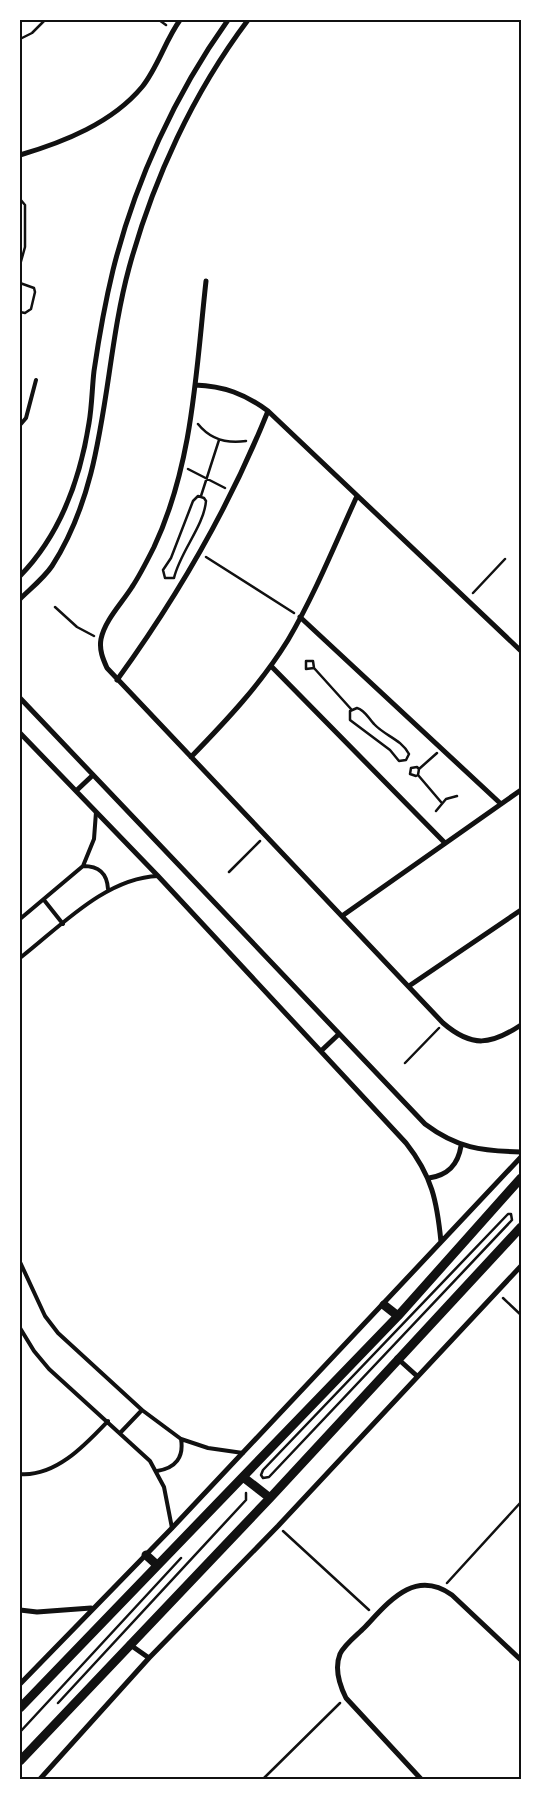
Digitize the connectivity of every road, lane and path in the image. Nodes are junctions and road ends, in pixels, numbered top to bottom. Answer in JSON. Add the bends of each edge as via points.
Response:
{"nodes":[{"id":1,"x":45,"y":20,"type":"edge"},
{"id":2,"x":180,"y":20,"type":"edge"},
{"id":3,"x":228,"y":20,"type":"edge"},
{"id":4,"x":248,"y":20,"type":"edge"},
{"id":5,"x":20,"y":39,"type":"edge"},
{"id":6,"x":20,"y":155,"type":"edge"},
{"id":7,"x":20,"y":199,"type":"edge"},
{"id":8,"x":20,"y":265,"type":"edge"},
{"id":9,"x":206,"y":281,"type":"dead end"},
{"id":10,"x":20,"y":283,"type":"edge"},
{"id":11,"x":20,"y":312,"type":"edge"},
{"id":12,"x":36,"y":380,"type":"dead end"},
{"id":13,"x":195,"y":385,"type":"junction"},
{"id":14,"x":268,"y":412,"type":"junction"},
{"id":15,"x":192,"y":417,"type":"junction"},
{"id":16,"x":20,"y":425,"type":"edge"},
{"id":17,"x":219,"y":440,"type":"junction"},
{"id":18,"x":257,"y":440,"type":"junction"},
{"id":19,"x":182,"y":466,"type":"junction"},
{"id":20,"x":207,"y":479,"type":"junction"},
{"id":21,"x":233,"y":492,"type":"junction"},
{"id":22,"x":201,"y":496,"type":"junction"},
{"id":23,"x":357,"y":496,"type":"junction"},
{"id":24,"x":201,"y":553,"type":"junction"},
{"id":25,"x":505,"y":559,"type":"dead end"},
{"id":26,"x":20,"y":576,"type":"edge"},
{"id":27,"x":20,"y":599,"type":"edge"},
{"id":28,"x":466,"y":599,"type":"junction"},
{"id":29,"x":55,"y":607,"type":"dead end"},
{"id":30,"x":300,"y":617,"type":"junction"},
{"id":31,"x":101,"y":639,"type":"junction"},
{"id":32,"x":521,"y":652,"type":"edge"},
{"id":33,"x":271,"y":666,"type":"junction"},
{"id":34,"x":314,"y":668,"type":"junction"},
{"id":35,"x":116,"y":680,"type":"junction"},
{"id":36,"x":20,"y":698,"type":"edge"},
{"id":37,"x":352,"y":710,"type":"junction"},
{"id":38,"x":20,"y":734,"type":"edge"},
{"id":39,"x":442,"y":748,"type":"junction"},
{"id":40,"x":191,"y":757,"type":"junction"},
{"id":41,"x":406,"y":760,"type":"junction"},
{"id":42,"x":411,"y":768,"type":"junction"},
{"id":43,"x":419,"y":769,"type":"junction"},
{"id":44,"x":93,"y":775,"type":"junction"},
{"id":45,"x":418,"y":775,"type":"junction"},
{"id":46,"x":521,"y":790,"type":"edge"},
{"id":47,"x":76,"y":791,"type":"junction"},
{"id":48,"x":457,"y":796,"type":"dead end"},
{"id":49,"x":441,"y":802,"type":"junction"},
{"id":50,"x":501,"y":804,"type":"junction"},
{"id":51,"x":96,"y":812,"type":"junction"},
{"id":52,"x":436,"y":812,"type":"dead end"},
{"id":53,"x":266,"y":835,"type":"junction"},
{"id":54,"x":445,"y":844,"type":"junction"},
{"id":55,"x":83,"y":866,"type":"junction"},
{"id":56,"x":229,"y":872,"type":"dead end"},
{"id":57,"x":158,"y":876,"type":"junction"},
{"id":58,"x":108,"y":889,"type":"junction"},
{"id":59,"x":44,"y":900,"type":"junction"},
{"id":60,"x":521,"y":910,"type":"edge"},
{"id":61,"x":342,"y":916,"type":"junction"},
{"id":62,"x":20,"y":919,"type":"edge"},
{"id":63,"x":63,"y":924,"type":"junction"},
{"id":64,"x":20,"y":958,"type":"edge"},
{"id":65,"x":409,"y":986,"type":"junction"},
{"id":66,"x":443,"y":1023,"type":"junction"},
{"id":67,"x":521,"y":1025,"type":"edge"},
{"id":68,"x":339,"y":1034,"type":"junction"},
{"id":69,"x":321,"y":1051,"type":"junction"},
{"id":70,"x":405,"y":1064,"type":"dead end"},
{"id":71,"x":460,"y":1146,"type":"junction"},
{"id":72,"x":521,"y":1152,"type":"edge"},
{"id":73,"x":521,"y":1157,"type":"edge"},
{"id":74,"x":429,"y":1178,"type":"junction"},
{"id":75,"x":521,"y":1178,"type":"edge"},
{"id":76,"x":521,"y":1227,"type":"edge"},
{"id":77,"x":442,"y":1242,"type":"junction"},
{"id":78,"x":20,"y":1262,"type":"edge"},
{"id":79,"x":521,"y":1266,"type":"edge"},
{"id":80,"x":496,"y":1292,"type":"junction"},
{"id":81,"x":384,"y":1305,"type":"junction"},
{"id":82,"x":521,"y":1315,"type":"edge"},
{"id":83,"x":398,"y":1316,"type":"junction"},
{"id":84,"x":20,"y":1328,"type":"edge"},
{"id":85,"x":397,"y":1358,"type":"junction"},
{"id":86,"x":417,"y":1376,"type":"junction"},
{"id":87,"x":142,"y":1410,"type":"junction"},
{"id":88,"x":108,"y":1421,"type":"junction"},
{"id":89,"x":121,"y":1432,"type":"junction"},
{"id":90,"x":181,"y":1439,"type":"junction"},
{"id":91,"x":243,"y":1453,"type":"junction"},
{"id":92,"x":264,"y":1470,"type":"joint"},
{"id":93,"x":157,"y":1471,"type":"junction"},
{"id":94,"x":20,"y":1474,"type":"edge"},
{"id":95,"x":243,"y":1477,"type":"junction"},
{"id":96,"x":241,"y":1492,"type":"dead end"},
{"id":97,"x":270,"y":1498,"type":"junction"},
{"id":98,"x":521,"y":1502,"type":"edge"},
{"id":99,"x":278,"y":1526,"type":"junction"},
{"id":100,"x":172,"y":1528,"type":"junction"},
{"id":101,"x":146,"y":1555,"type":"junction"},
{"id":102,"x":182,"y":1557,"type":"dead end"},
{"id":103,"x":157,"y":1565,"type":"junction"},
{"id":104,"x":443,"y":1588,"type":"junction"},
{"id":105,"x":91,"y":1608,"type":"junction"},
{"id":106,"x":20,"y":1610,"type":"edge"},
{"id":107,"x":376,"y":1616,"type":"junction"},
{"id":108,"x":129,"y":1644,"type":"junction"},
{"id":109,"x":149,"y":1658,"type":"junction"},
{"id":110,"x":521,"y":1660,"type":"edge"},
{"id":111,"x":20,"y":1684,"type":"edge"},
{"id":112,"x":346,"y":1698,"type":"junction"},
{"id":113,"x":20,"y":1708,"type":"edge"},
{"id":114,"x":52,"y":1710,"type":"dead end"},
{"id":115,"x":20,"y":1732,"type":"edge"},
{"id":116,"x":20,"y":1761,"type":"edge"},
{"id":117,"x":40,"y":1779,"type":"edge"},
{"id":118,"x":263,"y":1779,"type":"edge"},
{"id":119,"x":422,"y":1779,"type":"edge"}],
"edges":[{"from":1,"to":5,"type":"path"},
{"from":2,"to":6,"type":"street","via":[[142,86],[116,111],[61,142]]},
{"from":3,"to":26,"type":"street","via":[[188,83],[144,178],[114,269],[102,320],[80,470],[59,523],[35,561]]},
{"from":4,"to":27,"type":"street","via":[[203,90],[160,176],[129,268],[89,482],[74,526],[51,568]]},
{"from":7,"to":8,"type":"path","via":[[25,205]]},
{"from":9,"to":13,"type":"street"},
{"from":10,"to":11,"type":"path","via":[[34,288],[35,292],[32,309]]},
{"from":12,"to":16,"type":"lane","via":[[26,418]]},
{"from":13,"to":14,"type":"street","via":[[234,391]]},
{"from":13,"to":15,"type":"street"},
{"from":14,"to":18,"type":"street"},
{"from":14,"to":23,"type":"street"},
{"from":15,"to":17,"type":"path","via":[[204,432]]},
{"from":15,"to":19,"type":"street"},
{"from":17,"to":18,"type":"path","via":[[237,443]]},
{"from":17,"to":20,"type":"path"},
{"from":18,"to":21,"type":"street"},
{"from":19,"to":20,"type":"path"},
{"from":19,"to":31,"type":"street","via":[[154,547]]},
{"from":20,"to":21,"type":"path"},
{"from":20,"to":22,"type":"path"},
{"from":21,"to":24,"type":"street"},
{"from":22,"to":22,"type":"path","via":[[193,501],[171,558],[163,570],[165,578],[174,578],[200,519],[206,501]]},
{"from":23,"to":28,"type":"street"},
{"from":23,"to":30,"type":"street"},
{"from":24,"to":30,"type":"path"},
{"from":24,"to":35,"type":"street"},
{"from":25,"to":28,"type":"path"},
{"from":28,"to":32,"type":"street"},
{"from":29,"to":31,"type":"path","via":[[77,628]]},
{"from":30,"to":33,"type":"street"},
{"from":30,"to":39,"type":"street"},
{"from":31,"to":35,"type":"street","via":[[101,654]]},
{"from":33,"to":40,"type":"street","via":[[232,715]]},
{"from":33,"to":54,"type":"street"},
{"from":34,"to":34,"type":"path","via":[[313,661],[306,661],[306,669]]},
{"from":34,"to":37,"type":"path"},
{"from":35,"to":40,"type":"street"},
{"from":36,"to":44,"type":"street"},
{"from":37,"to":41,"type":"path","via":[[349,716],[352,722],[390,750],[398,761]]},
{"from":37,"to":41,"type":"path","via":[[362,709],[376,727],[401,743],[409,754]]},
{"from":38,"to":47,"type":"street"},
{"from":39,"to":43,"type":"path"},
{"from":39,"to":50,"type":"street"},
{"from":40,"to":53,"type":"street"},
{"from":41,"to":42,"type":"path"},
{"from":42,"to":43,"type":"path"},
{"from":42,"to":45,"type":"path","via":[[410,774]]},
{"from":43,"to":45,"type":"path"},
{"from":44,"to":47,"type":"street"},
{"from":44,"to":68,"type":"street"},
{"from":45,"to":49,"type":"path"},
{"from":46,"to":50,"type":"street"},
{"from":47,"to":51,"type":"street"},
{"from":48,"to":49,"type":"path"},
{"from":49,"to":52,"type":"path"},
{"from":50,"to":54,"type":"street"},
{"from":51,"to":55,"type":"lane","via":[[94,839]]},
{"from":51,"to":57,"type":"street"},
{"from":53,"to":56,"type":"path"},
{"from":53,"to":61,"type":"street"},
{"from":54,"to":61,"type":"street"},
{"from":55,"to":58,"type":"lane","via":[[99,869],[105,874]]},
{"from":55,"to":59,"type":"lane"},
{"from":57,"to":58,"type":"lane","via":[[132,879]]},
{"from":57,"to":69,"type":"street"},
{"from":58,"to":63,"type":"lane"},
{"from":59,"to":62,"type":"lane"},
{"from":59,"to":63,"type":"lane"},
{"from":60,"to":65,"type":"street"},
{"from":61,"to":65,"type":"street"},
{"from":63,"to":64,"type":"lane"},
{"from":65,"to":66,"type":"street"},
{"from":66,"to":67,"type":"street","via":[[465,1039],[482,1042],[499,1039]]},
{"from":66,"to":70,"type":"path"},
{"from":68,"to":69,"type":"street"},
{"from":68,"to":71,"type":"street","via":[[425,1124]]},
{"from":69,"to":74,"type":"street","via":[[406,1143]]},
{"from":71,"to":72,"type":"street"},
{"from":71,"to":74,"type":"street","via":[[455,1165],[448,1172]]},
{"from":73,"to":77,"type":"street"},
{"from":74,"to":77,"type":"street"},
{"from":75,"to":83,"type":"street"},
{"from":76,"to":85,"type":"street"},
{"from":77,"to":81,"type":"street"},
{"from":78,"to":87,"type":"lane","via":[[45,1316],[58,1333]]},
{"from":79,"to":80,"type":"street"},
{"from":80,"to":82,"type":"path"},
{"from":80,"to":86,"type":"street"},
{"from":81,"to":83,"type":"street"},
{"from":81,"to":91,"type":"street"},
{"from":83,"to":95,"type":"street"},
{"from":84,"to":88,"type":"lane","via":[[50,1369]]},
{"from":85,"to":86,"type":"street"},
{"from":85,"to":97,"type":"street"},
{"from":86,"to":99,"type":"street"},
{"from":87,"to":89,"type":"lane"},
{"from":87,"to":90,"type":"lane"},
{"from":88,"to":89,"type":"lane"},
{"from":88,"to":94,"type":"lane","via":[[83,1447],[66,1459],[47,1469]]},
{"from":89,"to":93,"type":"lane"},
{"from":90,"to":91,"type":"lane","via":[[208,1448]]},
{"from":90,"to":93,"type":"lane","via":[[183,1448],[175,1465]]},
{"from":91,"to":100,"type":"street"},
{"from":92,"to":92,"type":"path","via":[[261,1475],[266,1479],[512,1220],[511,1214],[506,1215]]},
{"from":93,"to":100,"type":"lane","via":[[164,1487]]},
{"from":95,"to":97,"type":"street"},
{"from":95,"to":103,"type":"street"},
{"from":96,"to":114,"type":"path","via":[[247,1494],[246,1500]]},
{"from":97,"to":108,"type":"street"},
{"from":98,"to":104,"type":"path"},
{"from":99,"to":107,"type":"path"},
{"from":99,"to":109,"type":"street"},
{"from":100,"to":101,"type":"street"},
{"from":101,"to":103,"type":"street"},
{"from":101,"to":105,"type":"street"},
{"from":102,"to":115,"type":"path"},
{"from":103,"to":113,"type":"street"},
{"from":104,"to":107,"type":"street","via":[[425,1584],[406,1588]]},
{"from":104,"to":110,"type":"street"},
{"from":105,"to":106,"type":"street"},
{"from":105,"to":111,"type":"street"},
{"from":107,"to":112,"type":"street","via":[[341,1652],[338,1676]]},
{"from":108,"to":109,"type":"street"},
{"from":108,"to":116,"type":"street"},
{"from":109,"to":117,"type":"street"},
{"from":112,"to":118,"type":"path"},
{"from":112,"to":119,"type":"street"}]}
